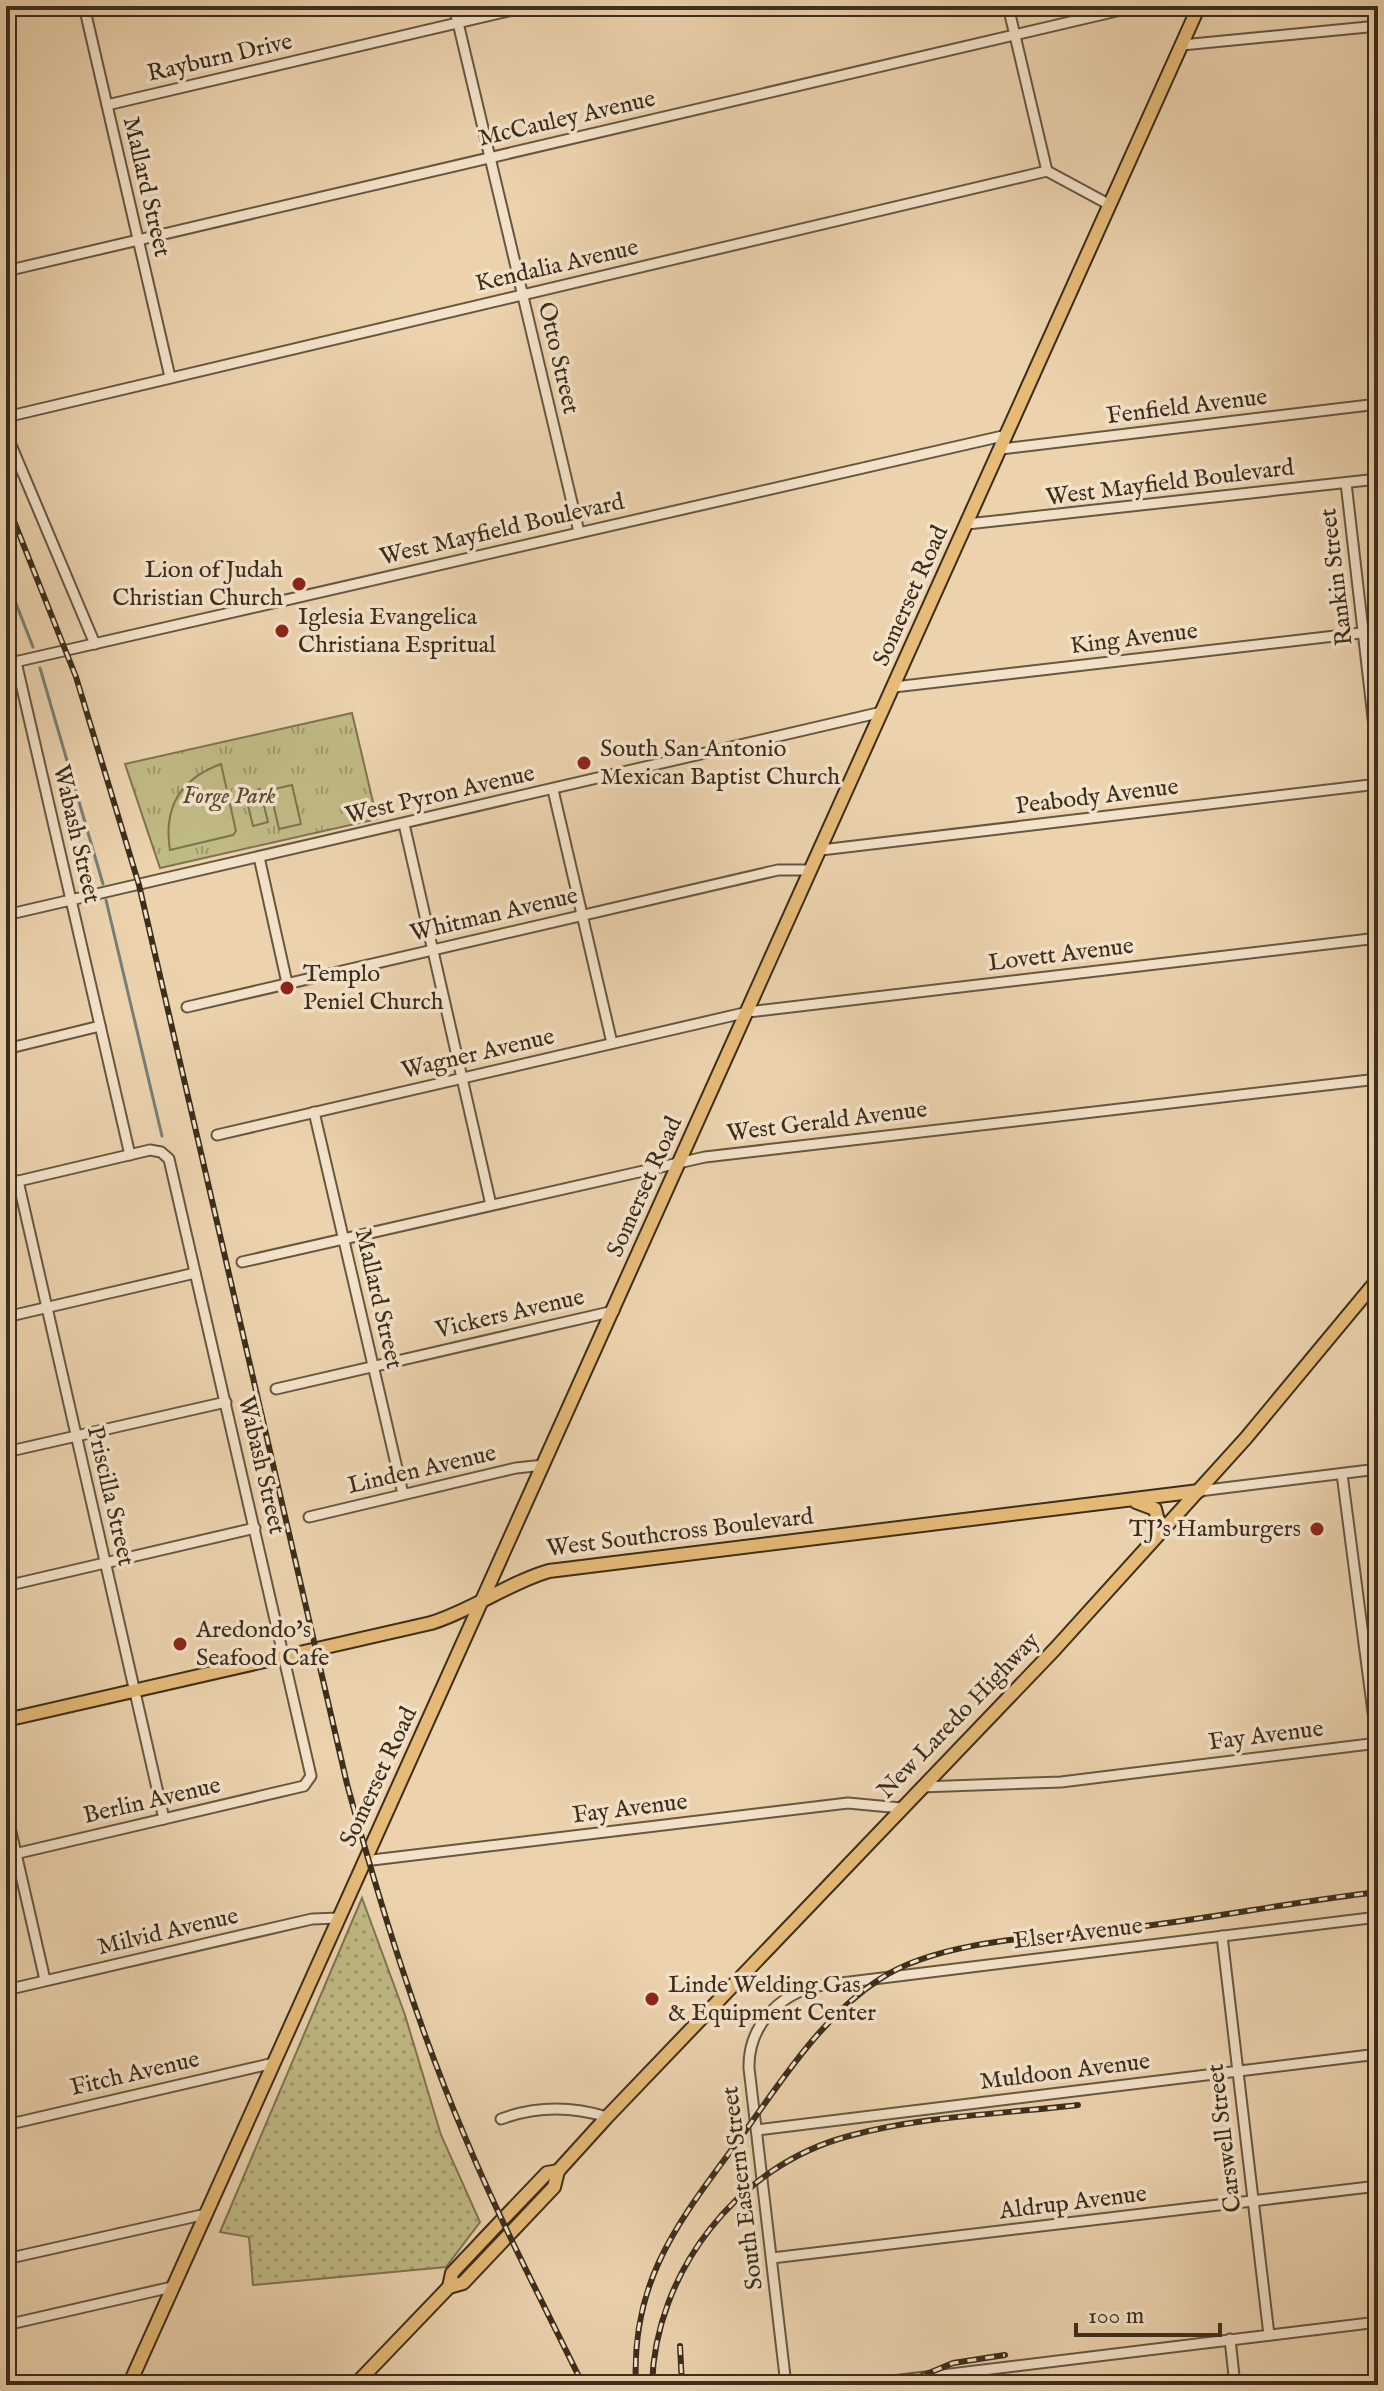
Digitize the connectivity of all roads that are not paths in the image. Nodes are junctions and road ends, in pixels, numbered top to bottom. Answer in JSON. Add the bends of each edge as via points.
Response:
{"nodes":[{"id":1,"x":84,"y":6,"type":"edge"},
{"id":2,"x":454,"y":6,"type":"edge"},
{"id":3,"x":530,"y":6,"type":"edge"},
{"id":4,"x":1008,"y":6,"type":"edge"},
{"id":5,"x":1138,"y":6,"type":"edge"},
{"id":6,"x":1199,"y":6,"type":"edge"},
{"id":7,"x":458,"y":23,"type":"junction"},
{"id":8,"x":1378,"y":26,"type":"edge"},
{"id":9,"x":1015,"y":35,"type":"junction"},
{"id":10,"x":1182,"y":45,"type":"junction"},
{"id":11,"x":107,"y":105,"type":"junction"},
{"id":12,"x":489,"y":158,"type":"junction"},
{"id":13,"x":1047,"y":171,"type":"junction"},
{"id":14,"x":1110,"y":205,"type":"junction"},
{"id":15,"x":138,"y":240,"type":"junction"},
{"id":16,"x":6,"y":271,"type":"edge"},
{"id":17,"x":523,"y":295,"type":"junction"},
{"id":18,"x":170,"y":377,"type":"junction"},
{"id":19,"x":1378,"y":404,"type":"edge"},
{"id":20,"x":6,"y":417,"type":"edge"},
{"id":21,"x":6,"y":433,"type":"edge"},
{"id":22,"x":1007,"y":435,"type":"junction"},
{"id":23,"x":1001,"y":449,"type":"junction"},
{"id":24,"x":1378,"y":479,"type":"edge"},
{"id":25,"x":1346,"y":483,"type":"junction"},
{"id":26,"x":967,"y":524,"type":"junction"},
{"id":27,"x":579,"y":532,"type":"junction"},
{"id":28,"x":1378,"y":631,"type":"edge"},
{"id":29,"x":1364,"y":633,"type":"junction"},
{"id":30,"x":95,"y":644,"type":"junction"},
{"id":31,"x":11,"y":663,"type":"edge"},
{"id":32,"x":894,"y":687,"type":"junction"},
{"id":33,"x":882,"y":712,"type":"junction"},
{"id":34,"x":1378,"y":761,"type":"edge"},
{"id":35,"x":1378,"y":784,"type":"edge"},
{"id":36,"x":553,"y":790,"type":"junction"},
{"id":37,"x":404,"y":824,"type":"junction"},
{"id":38,"x":821,"y":850,"type":"junction"},
{"id":39,"x":259,"y":857,"type":"junction"},
{"id":40,"x":811,"y":870,"type":"junction"},
{"id":41,"x":71,"y":901,"type":"junction"},
{"id":42,"x":6,"y":915,"type":"edge"},
{"id":43,"x":582,"y":915,"type":"junction"},
{"id":44,"x":1378,"y":938,"type":"edge"},
{"id":45,"x":433,"y":950,"type":"junction"},
{"id":46,"x":287,"y":983,"type":"junction"},
{"id":47,"x":187,"y":1007,"type":"dead end"},
{"id":48,"x":748,"y":1012,"type":"junction"},
{"id":49,"x":100,"y":1026,"type":"junction"},
{"id":50,"x":612,"y":1043,"type":"junction"},
{"id":51,"x":6,"y":1049,"type":"edge"},
{"id":52,"x":462,"y":1078,"type":"junction"},
{"id":53,"x":1378,"y":1079,"type":"edge"},
{"id":54,"x":314,"y":1112,"type":"junction"},
{"id":55,"x":217,"y":1135,"type":"dead end"},
{"id":56,"x":130,"y":1155,"type":"junction"},
{"id":57,"x":680,"y":1162,"type":"junction"},
{"id":58,"x":18,"y":1181,"type":"junction"},
{"id":59,"x":6,"y":1184,"type":"edge"},
{"id":60,"x":491,"y":1205,"type":"junction"},
{"id":61,"x":343,"y":1239,"type":"junction"},
{"id":62,"x":242,"y":1262,"type":"dead end"},
{"id":63,"x":195,"y":1273,"type":"junction"},
{"id":64,"x":1378,"y":1279,"type":"edge"},
{"id":65,"x":47,"y":1308,"type":"junction"},
{"id":66,"x":614,"y":1311,"type":"junction"},
{"id":67,"x":6,"y":1317,"type":"edge"},
{"id":68,"x":373,"y":1367,"type":"junction"},
{"id":69,"x":276,"y":1389,"type":"dead end"},
{"id":70,"x":226,"y":1402,"type":"junction"},
{"id":71,"x":76,"y":1436,"type":"junction"},
{"id":72,"x":6,"y":1452,"type":"edge"},
{"id":73,"x":544,"y":1465,"type":"junction"},
{"id":74,"x":1378,"y":1469,"type":"edge"},
{"id":75,"x":1342,"y":1474,"type":"junction"},
{"id":76,"x":1199,"y":1491,"type":"junction"},
{"id":77,"x":403,"y":1494,"type":"junction"},
{"id":78,"x":1125,"y":1500,"type":"junction"},
{"id":79,"x":309,"y":1517,"type":"dead end"},
{"id":80,"x":255,"y":1528,"type":"junction"},
{"id":81,"x":1161,"y":1532,"type":"junction"},
{"id":82,"x":105,"y":1563,"type":"junction"},
{"id":83,"x":6,"y":1586,"type":"edge"},
{"id":84,"x":482,"y":1603,"type":"junction"},
{"id":85,"x":284,"y":1655,"type":"junction"},
{"id":86,"x":135,"y":1691,"type":"junction"},
{"id":87,"x":6,"y":1720,"type":"edge"},
{"id":88,"x":1378,"y":1743,"type":"edge"},
{"id":89,"x":307,"y":1784,"type":"joint"},
{"id":90,"x":921,"y":1787,"type":"junction"},
{"id":91,"x":901,"y":1808,"type":"junction"},
{"id":92,"x":6,"y":1810,"type":"edge"},
{"id":93,"x":164,"y":1819,"type":"junction"},
{"id":94,"x":11,"y":1855,"type":"edge"},
{"id":95,"x":364,"y":1861,"type":"junction"},
{"id":96,"x":1378,"y":1917,"type":"edge"},
{"id":97,"x":340,"y":1918,"type":"junction"},
{"id":98,"x":1222,"y":1936,"type":"junction"},
{"id":99,"x":45,"y":1980,"type":"junction"},
{"id":100,"x":6,"y":1990,"type":"edge"},
{"id":101,"x":786,"y":2001,"type":"joint"},
{"id":102,"x":1378,"y":2054,"type":"edge"},
{"id":103,"x":274,"y":2063,"type":"junction"},
{"id":104,"x":1237,"y":2071,"type":"junction"},
{"id":105,"x":607,"y":2117,"type":"junction"},
{"id":106,"x":501,"y":2119,"type":"dead end"},
{"id":107,"x":6,"y":2125,"type":"edge"},
{"id":108,"x":757,"y":2130,"type":"junction"},
{"id":109,"x":1378,"y":2186,"type":"edge"},
{"id":110,"x":1253,"y":2201,"type":"junction"},
{"id":111,"x":206,"y":2214,"type":"junction"},
{"id":112,"x":772,"y":2258,"type":"junction"},
{"id":113,"x":6,"y":2259,"type":"edge"},
{"id":114,"x":172,"y":2287,"type":"junction"},
{"id":115,"x":1378,"y":2322,"type":"edge"},
{"id":116,"x":6,"y":2325,"type":"edge"},
{"id":117,"x":1269,"y":2335,"type":"junction"},
{"id":118,"x":1230,"y":2339,"type":"junction"},
{"id":119,"x":129,"y":2385,"type":"edge"},
{"id":120,"x":355,"y":2385,"type":"edge"},
{"id":121,"x":786,"y":2385,"type":"edge"},
{"id":122,"x":859,"y":2385,"type":"edge"},
{"id":123,"x":1235,"y":2385,"type":"edge"}],
"edges":[{"from":1,"to":11,"type":"street","name":"Mallard Street"},
{"from":2,"to":7,"type":"street","name":"Otto Street"},
{"from":3,"to":7,"type":"street","name":"Rayburn Drive"},
{"from":4,"to":9,"type":"street"},
{"from":5,"to":9,"type":"street","name":"McCauley Avenue"},
{"from":6,"to":10,"type":"main road","name":"Somerset Road"},
{"from":7,"to":11,"type":"street","name":"Rayburn Drive"},
{"from":7,"to":12,"type":"street","name":"Otto Street"},
{"from":8,"to":10,"type":"street"},
{"from":9,"to":12,"type":"street","name":"McCauley Avenue"},
{"from":9,"to":13,"type":"street"},
{"from":10,"to":14,"type":"main road","name":"Somerset Road"},
{"from":11,"to":15,"type":"street","name":"Mallard Street"},
{"from":12,"to":15,"type":"street","name":"McCauley Avenue"},
{"from":12,"to":17,"type":"street","name":"Otto Street"},
{"from":13,"to":14,"type":"street"},
{"from":13,"to":17,"type":"street","name":"Kendalia Avenue"},
{"from":14,"to":22,"type":"main road","name":"Somerset Road"},
{"from":15,"to":16,"type":"street","name":"McCauley Avenue"},
{"from":15,"to":18,"type":"street","name":"Mallard Street"},
{"from":17,"to":18,"type":"street","name":"Kendalia Avenue"},
{"from":17,"to":27,"type":"street","name":"Otto Street"},
{"from":18,"to":20,"type":"street","name":"Kendalia Avenue"},
{"from":19,"to":23,"type":"street","name":"Fenfield Avenue"},
{"from":21,"to":30,"type":"street"},
{"from":22,"to":23,"type":"main road","name":"Somerset Road"},
{"from":22,"to":27,"type":"street","name":"West Mayfield Boulevard"},
{"from":23,"to":26,"type":"main road","name":"Somerset Road"},
{"from":24,"to":25,"type":"street","name":"West Mayfield Boulevard"},
{"from":25,"to":26,"type":"street","name":"West Mayfield Boulevard"},
{"from":25,"to":29,"type":"street","name":"Rankin Street"},
{"from":26,"to":32,"type":"main road","name":"Somerset Road"},
{"from":27,"to":30,"type":"street","name":"West Mayfield Boulevard"},
{"from":28,"to":29,"type":"street","name":"King Avenue"},
{"from":29,"to":32,"type":"street","name":"King Avenue"},
{"from":29,"to":34,"type":"street","name":"Rankin Street"},
{"from":30,"to":31,"type":"street","name":"West Mayfield Boulevard"},
{"from":31,"to":41,"type":"street","name":"Wabash Street"},
{"from":32,"to":33,"type":"main road","name":"Somerset Road"},
{"from":33,"to":36,"type":"street","name":"West Pyron Avenue"},
{"from":33,"to":38,"type":"main road","name":"Somerset Road"},
{"from":35,"to":38,"type":"street","name":"Peabody Avenue"},
{"from":36,"to":37,"type":"street","name":"West Pyron Avenue"},
{"from":36,"to":43,"type":"street"},
{"from":37,"to":39,"type":"street","name":"West Pyron Avenue"},
{"from":37,"to":45,"type":"street"},
{"from":38,"to":40,"type":"main road","name":"Somerset Road"},
{"from":39,"to":41,"type":"street","name":"West Pyron Avenue"},
{"from":39,"to":46,"type":"street"},
{"from":40,"to":43,"type":"street","name":"Whitman Avenue","via":[[778,870]]},
{"from":40,"to":48,"type":"main road","name":"Somerset Road"},
{"from":41,"to":42,"type":"street","name":"West Pyron Avenue"},
{"from":41,"to":49,"type":"street","name":"Wabash Street"},
{"from":43,"to":45,"type":"street","name":"Whitman Avenue"},
{"from":43,"to":50,"type":"street"},
{"from":44,"to":48,"type":"street","name":"Lovett Avenue"},
{"from":45,"to":46,"type":"street","name":"Whitman Avenue"},
{"from":45,"to":52,"type":"street"},
{"from":46,"to":47,"type":"street","name":"Whitman Avenue"},
{"from":48,"to":50,"type":"street","name":"Wagner Avenue"},
{"from":48,"to":57,"type":"main road","name":"Somerset Road"},
{"from":49,"to":51,"type":"street"},
{"from":49,"to":56,"type":"street","name":"Wabash Street"},
{"from":50,"to":52,"type":"street","name":"Wagner Avenue"},
{"from":52,"to":54,"type":"street","name":"Wagner Avenue"},
{"from":52,"to":60,"type":"street"},
{"from":53,"to":57,"type":"street","name":"West Gerald Avenue"},
{"from":54,"to":55,"type":"street","name":"Wagner Avenue"},
{"from":54,"to":61,"type":"street","name":"Mallard Street"},
{"from":56,"to":58,"type":"street"},
{"from":56,"to":63,"type":"street","name":"Wabash Street","via":[[150,1150],[166,1154]]},
{"from":57,"to":60,"type":"street","name":"West Gerald Avenue"},
{"from":57,"to":66,"type":"main road","name":"Somerset Road"},
{"from":58,"to":59,"type":"street"},
{"from":58,"to":65,"type":"street","name":"Priscilla Street"},
{"from":60,"to":61,"type":"street","name":"West Gerald Avenue"},
{"from":61,"to":62,"type":"street","name":"West Gerald Avenue"},
{"from":61,"to":68,"type":"street","name":"Mallard Street"},
{"from":63,"to":65,"type":"street"},
{"from":63,"to":70,"type":"street","name":"Wabash Street"},
{"from":64,"to":76,"type":"main road","name":"New Laredo Highway"},
{"from":65,"to":67,"type":"street"},
{"from":65,"to":71,"type":"street","name":"Priscilla Street"},
{"from":66,"to":68,"type":"street","name":"Vickers Avenue"},
{"from":66,"to":73,"type":"main road","name":"Somerset Road"},
{"from":68,"to":69,"type":"street","name":"Vickers Avenue"},
{"from":68,"to":77,"type":"street","name":"Mallard Street"},
{"from":70,"to":71,"type":"street"},
{"from":70,"to":80,"type":"street","name":"Wabash Street"},
{"from":71,"to":72,"type":"street"},
{"from":71,"to":82,"type":"street","name":"Priscilla Street"},
{"from":73,"to":77,"type":"street","name":"Linden Avenue"},
{"from":73,"to":84,"type":"main road","name":"Somerset Road"},
{"from":74,"to":75,"type":"street","name":"West Southcross Boulevard"},
{"from":75,"to":76,"type":"street","name":"West Southcross Boulevard"},
{"from":75,"to":88,"type":"street"},
{"from":76,"to":78,"type":"main road","name":"West Southcross Boulevard"},
{"from":76,"to":81,"type":"main road","name":"New Laredo Highway"},
{"from":77,"to":79,"type":"street","name":"Linden Avenue"},
{"from":78,"to":81,"type":"main road","via":[[1155,1509]]},
{"from":78,"to":84,"type":"main road","name":"West Southcross Boulevard","via":[[565,1568],[520,1581]]},
{"from":80,"to":82,"type":"street"},
{"from":80,"to":85,"type":"street","name":"Wabash Street"},
{"from":81,"to":90,"type":"main road","name":"New Laredo Highway"},
{"from":82,"to":83,"type":"street"},
{"from":82,"to":86,"type":"street","name":"Priscilla Street"},
{"from":84,"to":85,"type":"main road","name":"West Southcross Boulevard","via":[[431,1623]]},
{"from":84,"to":95,"type":"main road","name":"Somerset Road"},
{"from":85,"to":86,"type":"main road","name":"West Southcross Boulevard"},
{"from":85,"to":89,"type":"street","name":"Wabash Street","via":[[310,1771]]},
{"from":86,"to":87,"type":"main road","name":"West Southcross Boulevard"},
{"from":86,"to":93,"type":"street","name":"Priscilla Street"},
{"from":88,"to":90,"type":"street","name":"Fay Avenue","via":[[1061,1782]]},
{"from":89,"to":93,"type":"street","name":"Berlin Avenue"},
{"from":90,"to":91,"type":"main road","name":"New Laredo Highway"},
{"from":91,"to":95,"type":"street","name":"Fay Avenue","via":[[848,1803]]},
{"from":91,"to":105,"type":"main road","name":"New Laredo Highway"},
{"from":92,"to":94,"type":"street"},
{"from":93,"to":94,"type":"street","name":"Berlin Avenue"},
{"from":94,"to":99,"type":"street"},
{"from":95,"to":97,"type":"main road","name":"Somerset Road"},
{"from":96,"to":98,"type":"street","name":"Elser Avenue"},
{"from":97,"to":99,"type":"street","name":"Milvid Avenue","via":[[312,1919]]},
{"from":97,"to":103,"type":"main road","name":"Somerset Road"},
{"from":98,"to":101,"type":"street","name":"Elser Avenue","via":[[817,1986]]},
{"from":98,"to":104,"type":"street","name":"Carswell Street"},
{"from":99,"to":100,"type":"street","name":"Milvid Avenue"},
{"from":101,"to":108,"type":"street","name":"South Eastern Street","via":[[770,2012],[750,2041]]},
{"from":102,"to":104,"type":"street","name":"Muldoon Avenue"},
{"from":103,"to":107,"type":"street","name":"Fitch Avenue"},
{"from":103,"to":111,"type":"main road","name":"Somerset Road"},
{"from":104,"to":108,"type":"street","name":"Muldoon Avenue"},
{"from":104,"to":110,"type":"street","name":"Carswell Street"},
{"from":105,"to":106,"type":"street","via":[[554,2109]]},
{"from":105,"to":120,"type":"main road","name":"New Laredo Highway","via":[[509,2235],[463,2283],[449,2287]]},
{"from":108,"to":112,"type":"street","name":"South Eastern Street"},
{"from":109,"to":110,"type":"street","name":"Aldrup Avenue"},
{"from":110,"to":112,"type":"street","name":"Aldrup Avenue"},
{"from":110,"to":117,"type":"street","name":"Carswell Street"},
{"from":111,"to":113,"type":"street"},
{"from":111,"to":114,"type":"main road","name":"Somerset Road"},
{"from":112,"to":121,"type":"street","name":"South Eastern Street"},
{"from":114,"to":116,"type":"street"},
{"from":114,"to":119,"type":"main road","name":"Somerset Road"},
{"from":115,"to":117,"type":"street"},
{"from":117,"to":118,"type":"street"},
{"from":118,"to":122,"type":"street"},
{"from":118,"to":123,"type":"street"}]}
